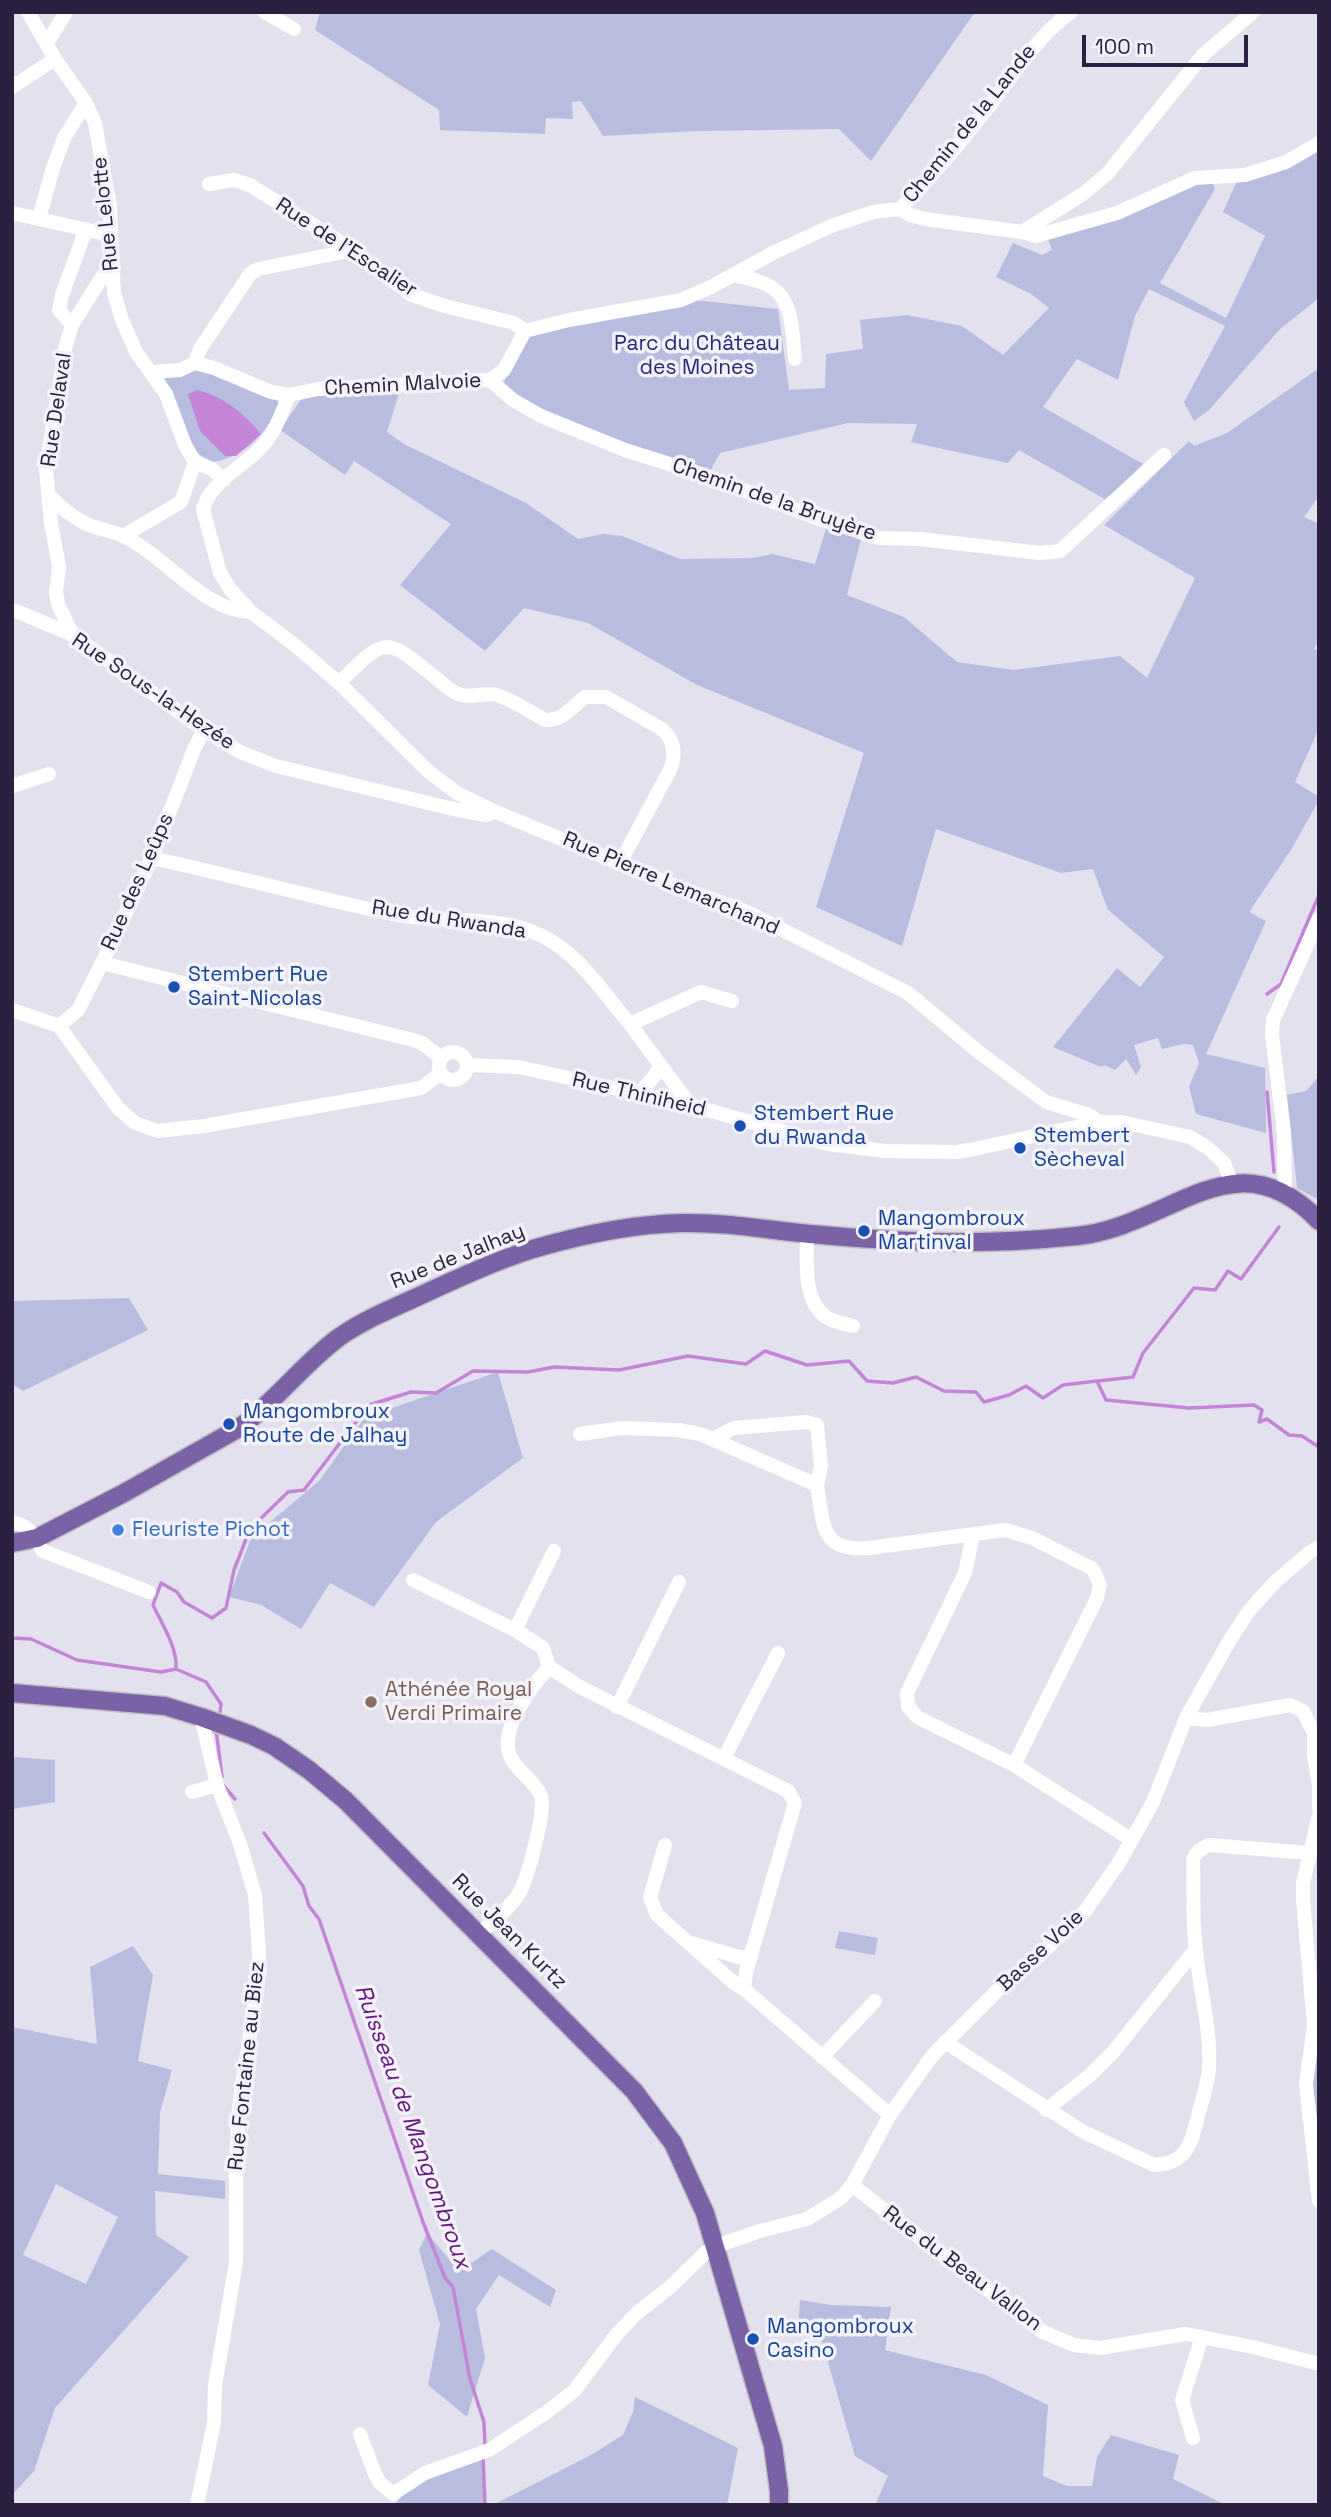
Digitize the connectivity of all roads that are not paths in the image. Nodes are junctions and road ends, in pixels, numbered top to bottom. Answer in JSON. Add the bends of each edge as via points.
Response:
{"nodes":[{"id":1,"x":28,"y":12,"type":"edge"},
{"id":2,"x":264,"y":12,"type":"edge"},
{"id":3,"x":1072,"y":12,"type":"edge"},
{"id":4,"x":1253,"y":12,"type":"edge"},
{"id":5,"x":63,"y":18,"type":"edge"},
{"id":6,"x":295,"y":29,"type":"dead end"},
{"id":7,"x":47,"y":43,"type":"junction"},
{"id":8,"x":54,"y":59,"type":"junction"},
{"id":9,"x":12,"y":87,"type":"edge"},
{"id":10,"x":86,"y":103,"type":"junction"},
{"id":11,"x":1319,"y":143,"type":"edge"},
{"id":12,"x":209,"y":184,"type":"dead end"},
{"id":13,"x":900,"y":209,"type":"junction"},
{"id":14,"x":12,"y":213,"type":"edge"},
{"id":15,"x":39,"y":218,"type":"junction"},
{"id":16,"x":86,"y":229,"type":"junction"},
{"id":17,"x":1023,"y":232,"type":"junction"},
{"id":18,"x":110,"y":235,"type":"junction"},
{"id":19,"x":349,"y":251,"type":"junction"},
{"id":20,"x":111,"y":269,"type":"junction"},
{"id":21,"x":733,"y":275,"type":"junction"},
{"id":22,"x":72,"y":326,"type":"junction"},
{"id":23,"x":525,"y":331,"type":"junction"},
{"id":24,"x":795,"y":359,"type":"dead end"},
{"id":25,"x":195,"y":363,"type":"junction"},
{"id":26,"x":153,"y":372,"type":"junction"},
{"id":27,"x":491,"y":380,"type":"junction"},
{"id":28,"x":289,"y":394,"type":"junction"},
{"id":29,"x":1164,"y":455,"type":"dead end"},
{"id":30,"x":195,"y":462,"type":"junction"},
{"id":31,"x":224,"y":480,"type":"junction"},
{"id":32,"x":49,"y":495,"type":"junction"},
{"id":33,"x":123,"y":536,"type":"junction"},
{"id":34,"x":16,"y":611,"type":"dead end"},
{"id":35,"x":251,"y":612,"type":"junction"},
{"id":36,"x":73,"y":635,"type":"junction"},
{"id":37,"x":339,"y":683,"type":"junction"},
{"id":38,"x":204,"y":730,"type":"junction"},
{"id":39,"x":49,"y":774,"type":"dead end"},
{"id":40,"x":12,"y":786,"type":"edge"},
{"id":41,"x":496,"y":812,"type":"junction"},
{"id":42,"x":152,"y":858,"type":"junction"},
{"id":43,"x":620,"y":863,"type":"junction"},
{"id":44,"x":1319,"y":919,"type":"edge"},
{"id":45,"x":1319,"y":944,"type":"edge"},
{"id":46,"x":1302,"y":954,"type":"junction"},
{"id":47,"x":102,"y":963,"type":"junction"},
{"id":48,"x":732,"y":1001,"type":"dead end"},
{"id":49,"x":12,"y":1010,"type":"edge"},
{"id":50,"x":630,"y":1024,"type":"junction"},
{"id":51,"x":59,"y":1026,"type":"junction"},
{"id":52,"x":441,"y":1065,"type":"junction"},
{"id":53,"x":467,"y":1065,"type":"junction"},
{"id":54,"x":661,"y":1065,"type":"junction"},
{"id":55,"x":639,"y":1093,"type":"junction"},
{"id":56,"x":690,"y":1105,"type":"junction"},
{"id":57,"x":1099,"y":1122,"type":"junction"},
{"id":58,"x":1232,"y":1184,"type":"junction"},
{"id":59,"x":1286,"y":1195,"type":"junction"},
{"id":60,"x":1319,"y":1221,"type":"edge"},
{"id":61,"x":807,"y":1234,"type":"junction"},
{"id":62,"x":853,"y":1326,"type":"dead end"},
{"id":63,"x":580,"y":1434,"type":"dead end"},
{"id":64,"x":713,"y":1439,"type":"junction"},
{"id":65,"x":817,"y":1485,"type":"junction"},
{"id":66,"x":12,"y":1522,"type":"edge"},
{"id":67,"x":973,"y":1534,"type":"junction"},
{"id":68,"x":37,"y":1538,"type":"junction"},
{"id":69,"x":12,"y":1543,"type":"edge"},
{"id":70,"x":1319,"y":1547,"type":"edge"},
{"id":71,"x":554,"y":1551,"type":"dead end"},
{"id":72,"x":413,"y":1580,"type":"dead end"},
{"id":73,"x":679,"y":1582,"type":"dead end"},
{"id":74,"x":149,"y":1592,"type":"dead end"},
{"id":75,"x":515,"y":1630,"type":"junction"},
{"id":76,"x":778,"y":1653,"type":"dead end"},
{"id":77,"x":549,"y":1667,"type":"junction"},
{"id":78,"x":12,"y":1693,"type":"edge"},
{"id":79,"x":617,"y":1707,"type":"junction"},
{"id":80,"x":201,"y":1717,"type":"junction"},
{"id":81,"x":1186,"y":1718,"type":"junction"},
{"id":82,"x":1317,"y":1735,"type":"edge"},
{"id":83,"x":724,"y":1758,"type":"junction"},
{"id":84,"x":1014,"y":1765,"type":"junction"},
{"id":85,"x":217,"y":1785,"type":"junction"},
{"id":86,"x":192,"y":1792,"type":"dead end"},
{"id":87,"x":1319,"y":1808,"type":"edge"},
{"id":88,"x":1319,"y":1815,"type":"edge"},
{"id":89,"x":1132,"y":1840,"type":"junction"},
{"id":90,"x":665,"y":1845,"type":"dead end"},
{"id":91,"x":1310,"y":1853,"type":"junction"},
{"id":92,"x":480,"y":1934,"type":"junction"},
{"id":93,"x":688,"y":1942,"type":"junction"},
{"id":94,"x":1195,"y":1950,"type":"junction"},
{"id":95,"x":751,"y":1957,"type":"junction"},
{"id":96,"x":744,"y":1989,"type":"junction"},
{"id":97,"x":874,"y":2001,"type":"dead end"},
{"id":98,"x":945,"y":2042,"type":"junction"},
{"id":99,"x":822,"y":2057,"type":"junction"},
{"id":100,"x":1046,"y":2110,"type":"junction"},
{"id":101,"x":890,"y":2115,"type":"junction"},
{"id":102,"x":852,"y":2185,"type":"junction"},
{"id":103,"x":1319,"y":2202,"type":"edge"},
{"id":104,"x":716,"y":2246,"type":"junction"},
{"id":105,"x":1202,"y":2337,"type":"junction"},
{"id":106,"x":1319,"y":2364,"type":"edge"},
{"id":107,"x":360,"y":2434,"type":"dead end"},
{"id":108,"x":1193,"y":2438,"type":"dead end"},
{"id":109,"x":197,"y":2505,"type":"edge"},
{"id":110,"x":779,"y":2505,"type":"edge"}],
"edges":[{"from":1,"to":7,"type":"street","name":"Rue Lelotte"},
{"from":2,"to":6,"type":"street"},
{"from":3,"to":13,"type":"street","name":"Chemin de la Lande","via":[[1040,37],[985,112]]},
{"from":4,"to":17,"type":"street","via":[[1203,55],[1108,173]]},
{"from":5,"to":7,"type":"street"},
{"from":7,"to":8,"type":"street","name":"Rue Lelotte"},
{"from":8,"to":9,"type":"street"},
{"from":8,"to":10,"type":"street","name":"Rue Lelotte"},
{"from":10,"to":15,"type":"street","via":[[64,138]]},
{"from":10,"to":18,"type":"street","name":"Rue Lelotte","via":[[102,159]]},
{"from":11,"to":17,"type":"street","via":[[1286,162],[1245,175],[1195,178],[1116,213],[1036,236]]},
{"from":12,"to":19,"type":"street","name":"Rue de l'Escalier","via":[[234,180],[250,185]]},
{"from":13,"to":17,"type":"street","via":[[925,219]]},
{"from":13,"to":21,"type":"street","via":[[873,212],[831,226]]},
{"from":14,"to":15,"type":"street"},
{"from":15,"to":16,"type":"street"},
{"from":16,"to":18,"type":"street"},
{"from":16,"to":22,"type":"street","name":"Rue Delaval","via":[[59,310]]},
{"from":18,"to":20,"type":"street","name":"Rue Lelotte"},
{"from":19,"to":23,"type":"street","name":"Rue de l'Escalier","via":[[412,295],[514,323]]},
{"from":19,"to":25,"type":"street","via":[[250,274]]},
{"from":20,"to":22,"type":"street","name":"Rue Delaval"},
{"from":20,"to":26,"type":"street","name":"Rue Lelotte","via":[[122,320],[136,352]]},
{"from":21,"to":23,"type":"street","via":[[681,300]]},
{"from":21,"to":24,"type":"street","via":[[770,286],[785,300]]},
{"from":22,"to":32,"type":"street","name":"Rue Delaval","via":[[46,469]]},
{"from":23,"to":27,"type":"street","name":"Chemin Malvoie","via":[[504,370]]},
{"from":25,"to":26,"type":"street","via":[[180,370]]},
{"from":25,"to":28,"type":"street","via":[[271,392]]},
{"from":26,"to":30,"type":"street","name":"Rue Lelotte"},
{"from":27,"to":28,"type":"street","name":"Chemin Malvoie"},
{"from":27,"to":29,"type":"street","name":"Chemin de la Bruyère","via":[[534,412],[625,450],[811,516],[894,540],[1060,551]]},
{"from":28,"to":31,"type":"street","via":[[263,445]]},
{"from":30,"to":31,"type":"street"},
{"from":30,"to":33,"type":"street","via":[[181,502]]},
{"from":31,"to":35,"type":"street","name":"Rue Pierre Lemarchand","via":[[203,509],[220,573]]},
{"from":32,"to":33,"type":"street","name":"Rue Delaval","via":[[65,512]]},
{"from":32,"to":36,"type":"street","name":"Rue Delaval","via":[[59,567],[58,604]]},
{"from":33,"to":35,"type":"street","name":"Rue Delaval","via":[[213,600],[238,612]]},
{"from":34,"to":36,"type":"street","name":"Rue Sous-la-Hezée"},
{"from":35,"to":37,"type":"street","name":"Rue Pierre Lemarchand"},
{"from":36,"to":38,"type":"street","name":"Rue Sous-la-Hezée"},
{"from":37,"to":41,"type":"street","name":"Rue Pierre Lemarchand","via":[[428,771],[457,793]]},
{"from":37,"to":43,"type":"street","via":[[370,653],[389,647],[401,650],[454,692],[468,697],[497,695],[545,720],[569,713],[585,697],[606,697],[660,727],[675,755]]},
{"from":38,"to":41,"type":"street","name":"Rue Sous-la-Hezée","via":[[240,752],[276,766],[453,809],[486,815]]},
{"from":38,"to":42,"type":"street","name":"Rue des Leûps"},
{"from":39,"to":40,"type":"street"},
{"from":41,"to":43,"type":"street","name":"Rue Pierre Lemarchand"},
{"from":42,"to":47,"type":"street","name":"Rue des Leûps"},
{"from":42,"to":50,"type":"street","name":"Rue du Rwanda","via":[[400,916],[498,924],[539,934],[566,952]]},
{"from":43,"to":57,"type":"street","name":"Rue Pierre Lemarchand","via":[[745,911],[908,993],[1037,1095]]},
{"from":44,"to":46,"type":"street"},
{"from":45,"to":46,"type":"street"},
{"from":46,"to":59,"type":"street","via":[[1273,1020],[1272,1035]]},
{"from":47,"to":51,"type":"street","name":"Rue des Leûps","via":[[78,1010]]},
{"from":47,"to":52,"type":"street","via":[[413,1040],[422,1043]]},
{"from":48,"to":50,"type":"street","via":[[701,992]]},
{"from":49,"to":51,"type":"street"},
{"from":50,"to":54,"type":"street","name":"Rue du Rwanda"},
{"from":51,"to":52,"type":"street","name":"Rue Thiniheid","via":[[118,1108],[135,1123],[158,1131],[421,1088]]},
{"from":52,"to":53,"type":"street","name":"Rue Thiniheid","via":[[455,1052],[464,1056]]},
{"from":52,"to":53,"type":"street","name":"Rue Thiniheid","via":[[448,1079],[457,1080]]},
{"from":53,"to":55,"type":"street","name":"Rue Thiniheid","via":[[519,1067]]},
{"from":54,"to":55,"type":"street"},
{"from":54,"to":56,"type":"street","name":"Rue du Rwanda"},
{"from":55,"to":56,"type":"street","name":"Rue Thiniheid"},
{"from":56,"to":57,"type":"street","name":"Rue Thiniheid","via":[[828,1144],[886,1151],[957,1152]]},
{"from":57,"to":58,"type":"street","name":"Rue Pierre Lemarchand","via":[[1121,1122],[1190,1137],[1224,1163]]},
{"from":58,"to":59,"type":"main road","name":"Rue de Jalhay","via":[[1260,1185]]},
{"from":58,"to":61,"type":"main road","name":"Rue de Jalhay","via":[[1203,1190],[1117,1227],[1075,1236],[957,1243]]},
{"from":59,"to":60,"type":"main road","name":"Rue de Jalhay"},
{"from":61,"to":62,"type":"street","via":[[809,1289],[816,1306],[826,1317]]},
{"from":61,"to":68,"type":"main road","name":"Rue de Jalhay","via":[[718,1223],[636,1227],[568,1240],[481,1268],[362,1322],[239,1428]]},
{"from":63,"to":64,"type":"street","via":[[621,1428],[678,1430]]},
{"from":64,"to":65,"type":"street"},
{"from":64,"to":65,"type":"street","via":[[734,1428],[817,1425],[821,1466]]},
{"from":65,"to":67,"type":"street","via":[[825,1528],[839,1547],[869,1548]]},
{"from":66,"to":68,"type":"street","via":[[24,1525]]},
{"from":67,"to":84,"type":"street","via":[[965,1573],[912,1679],[908,1706],[917,1717]]},
{"from":67,"to":84,"type":"street","via":[[1005,1530],[1032,1538],[1093,1569],[1100,1585]]},
{"from":68,"to":69,"type":"main road","name":"Rue de Jalhay"},
{"from":68,"to":74,"type":"street","via":[[43,1551]]},
{"from":70,"to":81,"type":"street","name":"Basse Voie","via":[[1276,1581],[1248,1612]]},
{"from":71,"to":75,"type":"street"},
{"from":72,"to":75,"type":"street"},
{"from":73,"to":79,"type":"street"},
{"from":75,"to":77,"type":"street","via":[[543,1648]]},
{"from":76,"to":83,"type":"street"},
{"from":77,"to":79,"type":"street"},
{"from":77,"to":92,"type":"street","via":[[532,1687],[509,1731],[511,1758],[541,1797],[525,1882]]},
{"from":78,"to":80,"type":"main road","name":"Rue Jean Kurtz","via":[[164,1706]]},
{"from":79,"to":83,"type":"street"},
{"from":80,"to":85,"type":"street","name":"Rue Fontaine au Biez"},
{"from":80,"to":92,"type":"main road","name":"Rue Jean Kurtz","via":[[251,1735],[309,1770]]},
{"from":81,"to":82,"type":"street","via":[[1207,1720],[1290,1705],[1308,1716]]},
{"from":81,"to":89,"type":"street","name":"Basse Voie","via":[[1153,1802]]},
{"from":82,"to":87,"type":"street","via":[[1314,1755]]},
{"from":83,"to":95,"type":"street","via":[[788,1791],[795,1803]]},
{"from":84,"to":89,"type":"street"},
{"from":85,"to":86,"type":"street"},
{"from":85,"to":109,"type":"street","name":"Rue Fontaine au Biez","via":[[255,1895],[260,1969],[239,2106],[236,2263],[215,2385],[214,2423]]},
{"from":88,"to":91,"type":"street"},
{"from":89,"to":98,"type":"street","name":"Basse Voie","via":[[1074,1923]]},
{"from":90,"to":93,"type":"street","via":[[650,1898],[657,1915]]},
{"from":91,"to":94,"type":"street","via":[[1209,1845],[1200,1849],[1193,1860]]},
{"from":91,"to":103,"type":"street","via":[[1303,1899],[1314,2026],[1306,2084]]},
{"from":92,"to":104,"type":"main road","name":"Rue Jean Kurtz","via":[[656,2118],[688,2172]]},
{"from":93,"to":95,"type":"street"},
{"from":93,"to":96,"type":"street"},
{"from":94,"to":100,"type":"street","via":[[1114,2051]]},
{"from":94,"to":100,"type":"street","via":[[1206,2009],[1209,2071],[1188,2150],[1177,2161],[1154,2165]]},
{"from":95,"to":96,"type":"street"},
{"from":96,"to":99,"type":"street"},
{"from":97,"to":99,"type":"street"},
{"from":98,"to":100,"type":"street"},
{"from":98,"to":101,"type":"street","name":"Basse Voie"},
{"from":99,"to":101,"type":"street"},
{"from":101,"to":102,"type":"street","name":"Basse Voie"},
{"from":102,"to":104,"type":"street","name":"Basse Voie","via":[[841,2198],[807,2219]]},
{"from":102,"to":105,"type":"street","name":"Rue du Beau Vallon","via":[[1052,2336],[1100,2348],[1186,2334]]},
{"from":104,"to":107,"type":"street","via":[[637,2313],[574,2391],[489,2450],[425,2473],[393,2494],[375,2474]]},
{"from":104,"to":110,"type":"main road","name":"Rue Jean Kurtz","via":[[774,2446]]},
{"from":105,"to":106,"type":"street","name":"Rue du Beau Vallon"},
{"from":105,"to":108,"type":"street","via":[[1182,2400]]}]}
